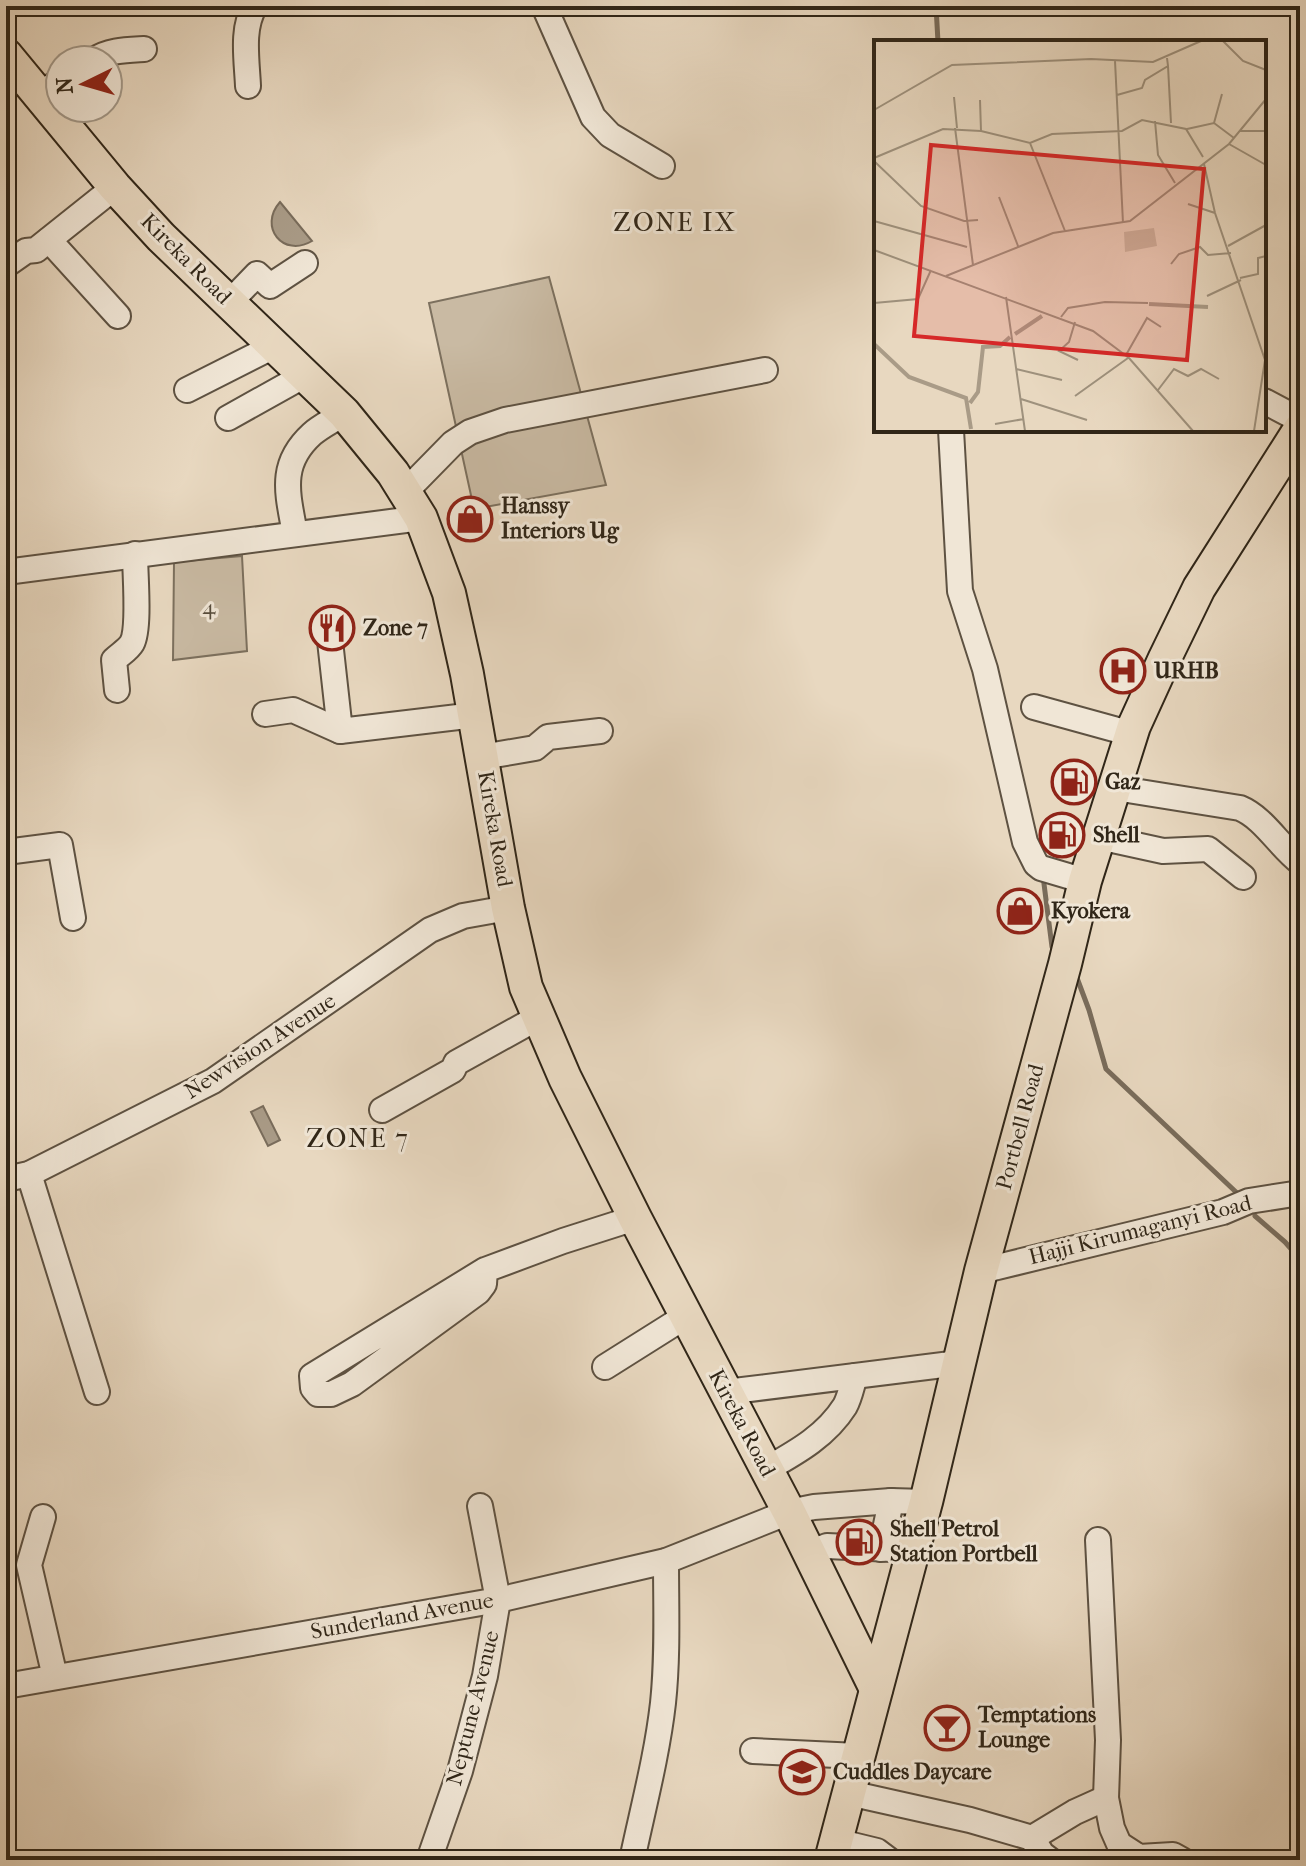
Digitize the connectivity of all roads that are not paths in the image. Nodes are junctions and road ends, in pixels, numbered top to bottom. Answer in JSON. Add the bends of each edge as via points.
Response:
{"nodes":[{"id":1,"x":255,"y":6,"type":"edge"},
{"id":2,"x":544,"y":6,"type":"edge"},
{"id":3,"x":144,"y":49,"type":"dead end"},
{"id":4,"x":124,"y":50,"type":"edge"},
{"id":5,"x":6,"y":55,"type":"edge"},
{"id":6,"x":44,"y":84,"type":"edge"},
{"id":7,"x":248,"y":86,"type":"dead end"},
{"id":8,"x":74,"y":124,"type":"edge"},
{"id":9,"x":662,"y":166,"type":"dead end"},
{"id":10,"x":115,"y":187,"type":"junction"},
{"id":11,"x":49,"y":240,"type":"junction"},
{"id":12,"x":305,"y":263,"type":"dead end"},
{"id":13,"x":6,"y":265,"type":"edge"},
{"id":14,"x":229,"y":303,"type":"junction"},
{"id":15,"x":118,"y":316,"type":"dead end"},
{"id":16,"x":274,"y":346,"type":"junction"},
{"id":17,"x":765,"y":370,"type":"dead end"},
{"id":18,"x":305,"y":375,"type":"junction"},
{"id":19,"x":187,"y":390,"type":"dead end"},
{"id":20,"x":1266,"y":402,"type":"edge"},
{"id":21,"x":344,"y":413,"type":"junction"},
{"id":22,"x":228,"y":418,"type":"dead end"},
{"id":23,"x":1300,"y":420,"type":"edge"},
{"id":24,"x":1300,"y":429,"type":"edge"},
{"id":25,"x":951,"y":432,"type":"edge"},
{"id":26,"x":413,"y":505,"type":"junction"},
{"id":27,"x":295,"y":534,"type":"junction"},
{"id":28,"x":135,"y":554,"type":"junction"},
{"id":29,"x":6,"y":572,"type":"edge"},
{"id":30,"x":330,"y":641,"type":"dead end"},
{"id":31,"x":117,"y":690,"type":"dead end"},
{"id":32,"x":1034,"y":707,"type":"dead end"},
{"id":33,"x":265,"y":714,"type":"dead end"},
{"id":34,"x":475,"y":715,"type":"junction"},
{"id":35,"x":340,"y":731,"type":"junction"},
{"id":36,"x":600,"y":731,"type":"dead end"},
{"id":37,"x":1132,"y":734,"type":"junction"},
{"id":38,"x":482,"y":757,"type":"junction"},
{"id":39,"x":1115,"y":788,"type":"junction"},
{"id":40,"x":1099,"y":837,"type":"junction"},
{"id":41,"x":6,"y":852,"type":"edge"},
{"id":42,"x":1300,"y":862,"type":"edge"},
{"id":43,"x":1243,"y":877,"type":"dead end"},
{"id":44,"x":1085,"y":881,"type":"junction"},
{"id":45,"x":508,"y":908,"type":"junction"},
{"id":46,"x":73,"y":918,"type":"dead end"},
{"id":47,"x":539,"y":1017,"type":"junction"},
{"id":48,"x":382,"y":1110,"type":"dead end"},
{"id":49,"x":18,"y":1176,"type":"edge"},
{"id":50,"x":1300,"y":1193,"type":"edge"},
{"id":51,"x":635,"y":1218,"type":"junction"},
{"id":52,"x":981,"y":1271,"type":"junction"},
{"id":53,"x":686,"y":1316,"type":"junction"},
{"id":54,"x":389,"y":1342,"type":"dead end"},
{"id":55,"x":959,"y":1363,"type":"junction"},
{"id":56,"x":605,"y":1367,"type":"dead end"},
{"id":57,"x":855,"y":1376,"type":"junction"},
{"id":58,"x":97,"y":1392,"type":"dead end"},
{"id":59,"x":726,"y":1392,"type":"junction"},
{"id":60,"x":767,"y":1469,"type":"junction"},
{"id":61,"x":891,"y":1501,"type":"junction"},
{"id":62,"x":926,"y":1502,"type":"junction"},
{"id":63,"x":480,"y":1506,"type":"dead end"},
{"id":64,"x":802,"y":1510,"type":"junction"},
{"id":65,"x":43,"y":1517,"type":"dead end"},
{"id":66,"x":1098,"y":1540,"type":"dead end"},
{"id":67,"x":881,"y":1549,"type":"junction"},
{"id":68,"x":818,"y":1550,"type":"junction"},
{"id":69,"x":913,"y":1550,"type":"junction"},
{"id":70,"x":666,"y":1561,"type":"junction"},
{"id":71,"x":498,"y":1600,"type":"junction"},
{"id":72,"x":55,"y":1677,"type":"junction"},
{"id":73,"x":6,"y":1686,"type":"edge"},
{"id":74,"x":876,"y":1689,"type":"junction"},
{"id":75,"x":753,"y":1751,"type":"dead end"},
{"id":76,"x":858,"y":1756,"type":"junction"},
{"id":77,"x":849,"y":1793,"type":"junction"},
{"id":78,"x":1106,"y":1798,"type":"junction"},
{"id":79,"x":1032,"y":1838,"type":"junction"},
{"id":80,"x":834,"y":1850,"type":"edge"},
{"id":81,"x":429,"y":1860,"type":"edge"},
{"id":82,"x":632,"y":1860,"type":"edge"},
{"id":83,"x":889,"y":1860,"type":"edge"},
{"id":84,"x":1050,"y":1860,"type":"edge"},
{"id":85,"x":1182,"y":1860,"type":"edge"}],
"edges":[{"from":1,"to":7,"type":"street","via":[[249,15]]},
{"from":2,"to":9,"type":"street","via":[[593,117],[610,135]]},
{"from":3,"to":4,"type":"street"},
{"from":5,"to":6,"type":"main road","name":"Kireka Road"},
{"from":8,"to":10,"type":"main road","name":"Kireka Road"},
{"from":10,"to":11,"type":"street"},
{"from":10,"to":14,"type":"main road","name":"Kireka Road"},
{"from":11,"to":13,"type":"street"},
{"from":11,"to":15,"type":"street"},
{"from":12,"to":14,"type":"street","via":[[270,286],[257,274]]},
{"from":14,"to":16,"type":"main road","name":"Kireka Road"},
{"from":16,"to":18,"type":"main road","name":"Kireka Road"},
{"from":16,"to":19,"type":"street"},
{"from":17,"to":26,"type":"street","via":[[505,420],[470,432],[453,443]]},
{"from":18,"to":21,"type":"main road","name":"Kireka Road"},
{"from":18,"to":22,"type":"street"},
{"from":20,"to":23,"type":"street"},
{"from":21,"to":26,"type":"main road","name":"Kireka Road"},
{"from":21,"to":27,"type":"street","via":[[312,434],[292,458],[287,478]]},
{"from":24,"to":37,"type":"main road","name":"Portbell Road","via":[[1199,588]]},
{"from":25,"to":44,"type":"street","via":[[960,591],[985,669],[1025,842],[1041,868]]},
{"from":26,"to":27,"type":"street"},
{"from":26,"to":34,"type":"main road","name":"Kireka Road","via":[[449,593]]},
{"from":27,"to":28,"type":"street"},
{"from":28,"to":29,"type":"street"},
{"from":28,"to":31,"type":"street","via":[[136,634],[114,660]]},
{"from":30,"to":35,"type":"street"},
{"from":32,"to":37,"type":"street"},
{"from":33,"to":35,"type":"street","via":[[293,710]]},
{"from":34,"to":35,"type":"street"},
{"from":34,"to":38,"type":"main road","name":"Kireka Road"},
{"from":36,"to":38,"type":"street","via":[[548,737],[535,748]]},
{"from":37,"to":39,"type":"main road","name":"Portbell Road"},
{"from":38,"to":45,"type":"main road","name":"Kireka Road"},
{"from":39,"to":40,"type":"main road","name":"Portbell Road"},
{"from":39,"to":42,"type":"street","via":[[1240,808]]},
{"from":40,"to":43,"type":"street","via":[[1163,851],[1208,849]]},
{"from":40,"to":44,"type":"main road","name":"Portbell Road"},
{"from":41,"to":46,"type":"street","via":[[60,845]]},
{"from":44,"to":52,"type":"main road","name":"Portbell Road"},
{"from":45,"to":47,"type":"main road","name":"Kireka Road","via":[[526,987]]},
{"from":45,"to":49,"type":"street","name":"Newvision Avenue","via":[[463,916],[430,930],[213,1081]]},
{"from":47,"to":48,"type":"street"},
{"from":47,"to":51,"type":"main road","name":"Kireka Road"},
{"from":49,"to":58,"type":"street"},
{"from":50,"to":52,"type":"street","name":"Hajji Kirumaganyi Road","via":[[1249,1201],[1223,1212]]},
{"from":51,"to":53,"type":"main road","name":"Kireka Road"},
{"from":51,"to":54,"type":"street","via":[[485,1270]]},
{"from":52,"to":55,"type":"main road","name":"Portbell Road"},
{"from":53,"to":56,"type":"street"},
{"from":53,"to":59,"type":"main road","name":"Kireka Road"},
{"from":55,"to":57,"type":"street"},
{"from":55,"to":62,"type":"main road","name":"Portbell Road"},
{"from":57,"to":59,"type":"street"},
{"from":57,"to":60,"type":"street","via":[[846,1404],[822,1433]]},
{"from":59,"to":60,"type":"main road","name":"Kireka Road"},
{"from":60,"to":64,"type":"main road","name":"Kireka Road"},
{"from":61,"to":62,"type":"street","name":"Sunderland Avenue"},
{"from":61,"to":64,"type":"street","name":"Sunderland Avenue"},
{"from":61,"to":67,"type":"street"},
{"from":62,"to":69,"type":"main road","name":"Portbell Road"},
{"from":63,"to":71,"type":"street","name":"Neptune Avenue"},
{"from":64,"to":68,"type":"main road","name":"Kireka Road"},
{"from":64,"to":70,"type":"street","name":"Sunderland Avenue"},
{"from":65,"to":72,"type":"street","via":[[29,1565]]},
{"from":66,"to":78,"type":"street"},
{"from":67,"to":68,"type":"street"},
{"from":67,"to":69,"type":"street"},
{"from":68,"to":74,"type":"main road","name":"Kireka Road"},
{"from":69,"to":74,"type":"main road","name":"Portbell Road"},
{"from":70,"to":71,"type":"street","name":"Sunderland Avenue"},
{"from":70,"to":82,"type":"street","via":[[663,1701]]},
{"from":71,"to":72,"type":"street","name":"Sunderland Avenue"},
{"from":71,"to":81,"type":"street","name":"Neptune Avenue","via":[[460,1771]]},
{"from":72,"to":73,"type":"street","name":"Sunderland Avenue"},
{"from":74,"to":76,"type":"main road","name":"Portbell Road"},
{"from":75,"to":76,"type":"street"},
{"from":76,"to":77,"type":"main road","name":"Portbell Road"},
{"from":77,"to":79,"type":"street"},
{"from":77,"to":80,"type":"main road","name":"Portbell Road"},
{"from":78,"to":79,"type":"street"},
{"from":78,"to":85,"type":"street","via":[[1119,1844],[1139,1857],[1173,1855]]},
{"from":79,"to":84,"type":"street"},
{"from":80,"to":83,"type":"street","via":[[877,1851]]}]}
